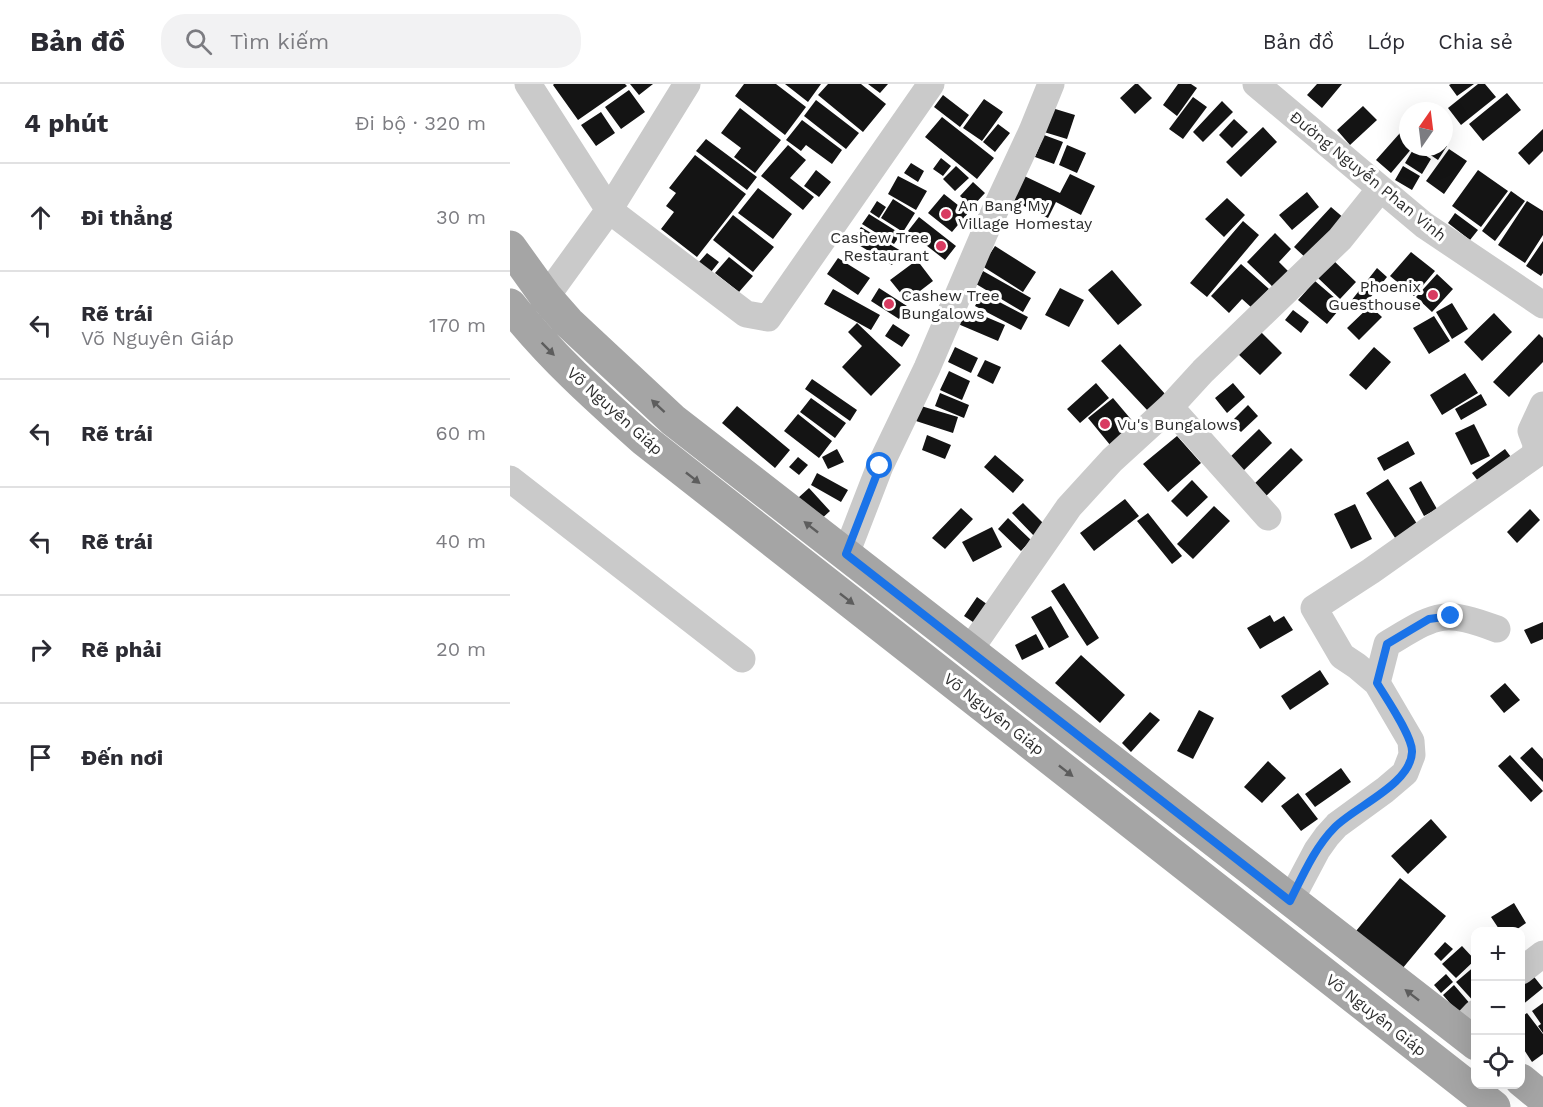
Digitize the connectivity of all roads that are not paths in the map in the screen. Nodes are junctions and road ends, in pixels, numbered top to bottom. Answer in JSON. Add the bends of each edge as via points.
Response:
{"nodes":[{"id":1,"x":528,"y":84,"type":"edge"},
{"id":2,"x":687,"y":84,"type":"edge"},
{"id":3,"x":931,"y":84,"type":"edge"},
{"id":4,"x":1051,"y":84,"type":"edge"},
{"id":5,"x":1256,"y":84,"type":"edge"},
{"id":6,"x":1380,"y":189,"type":"junction"},
{"id":7,"x":609,"y":210,"type":"junction"},
{"id":8,"x":510,"y":247,"type":"edge"},
{"id":9,"x":546,"y":297,"type":"junction"},
{"id":10,"x":1543,"y":305,"type":"edge"},
{"id":11,"x":515,"y":311,"type":"edge"},
{"id":12,"x":1543,"y":405,"type":"edge"},
{"id":13,"x":1170,"y":407,"type":"junction"},
{"id":14,"x":510,"y":479,"type":"edge"},
{"id":15,"x":1268,"y":517,"type":"dead end"},
{"id":16,"x":846,"y":554,"type":"junction"},
{"id":17,"x":1497,"y":629,"type":"dead end"},
{"id":18,"x":969,"y":651,"type":"junction"},
{"id":19,"x":742,"y":658,"type":"dead end"},
{"id":20,"x":1377,"y":683,"type":"junction"},
{"id":21,"x":1290,"y":901,"type":"junction"},
{"id":22,"x":1543,"y":954,"type":"edge"},
{"id":23,"x":1525,"y":968,"type":"edge"},
{"id":24,"x":1470,"y":1029,"type":"edge"},
{"id":25,"x":1525,"y":1083,"type":"edge"},
{"id":26,"x":1543,"y":1098,"type":"edge"},
{"id":27,"x":1494,"y":1107,"type":"edge"}],
"edges":[{"from":1,"to":7,"type":"street"},
{"from":2,"to":7,"type":"street"},
{"from":3,"to":7,"type":"street","via":[[768,318],[746,314]]},
{"from":4,"to":16,"type":"street","via":[[880,466]]},
{"from":5,"to":6,"type":"street","name":"Đường Nguyễn Phan Vinh"},
{"from":6,"to":10,"type":"street","name":"Đường Nguyễn Phan Vinh","via":[[1424,225]]},
{"from":6,"to":13,"type":"street","via":[[1340,238]]},
{"from":7,"to":9,"type":"street"},
{"from":8,"to":9,"type":"main road","name":"Võ Nguyên Giáp"},
{"from":9,"to":11,"type":"main road"},
{"from":16,"to":9,"type":"main road","name":"Võ Nguyên Giáp","one_way":true,"via":[[673,420]]},
{"from":11,"to":27,"type":"main road","name":"Võ Nguyên Giáp","one_way":true,"via":[[582,384],[644,439]]},
{"from":12,"to":20,"type":"street","via":[[1531,431],[1535,455],[1314,608],[1341,656]]},
{"from":13,"to":15,"type":"street"},
{"from":13,"to":18,"type":"street","via":[[1112,460],[1070,507]]},
{"from":14,"to":19,"type":"street"},
{"from":16,"to":18,"type":"main road","name":"Võ Nguyên Giáp"},
{"from":17,"to":20,"type":"street","via":[[1468,618],[1429,619],[1387,644]]},
{"from":18,"to":21,"type":"main road","name":"Võ Nguyên Giáp"},
{"from":20,"to":21,"type":"street","via":[[1411,741],[1411,761],[1385,790],[1327,836]]},
{"from":24,"to":21,"type":"main road","name":"Võ Nguyên Giáp","one_way":true},
{"from":22,"to":23,"type":"street"},
{"from":25,"to":26,"type":"main road"}]}
